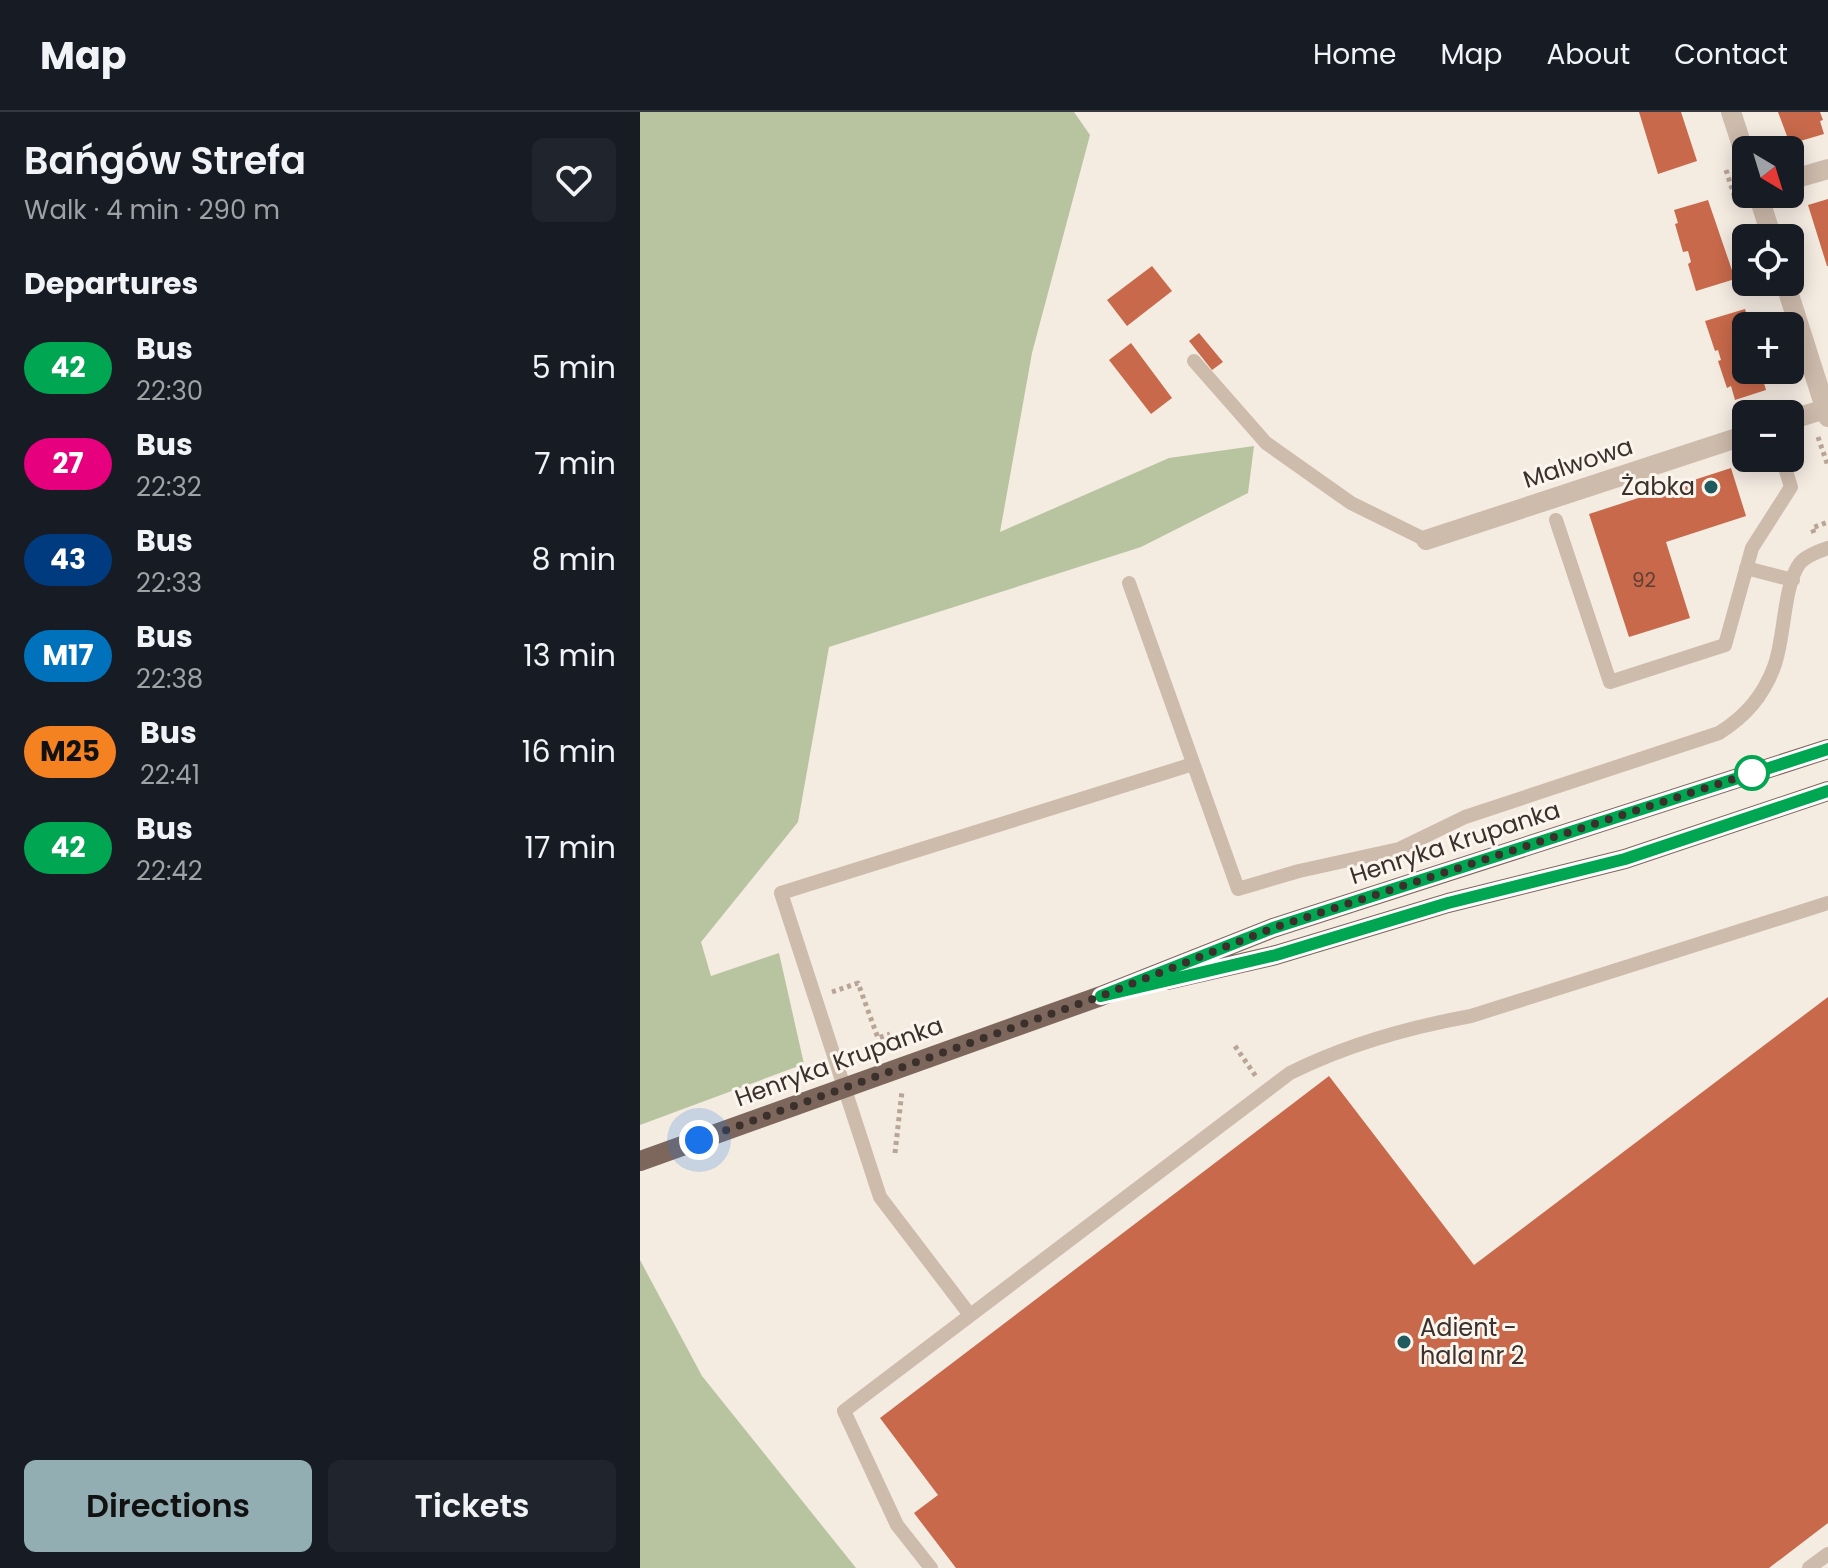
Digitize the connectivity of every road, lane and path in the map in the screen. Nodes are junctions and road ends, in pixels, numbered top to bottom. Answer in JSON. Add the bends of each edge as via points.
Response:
{"nodes":[{"id":1,"x":1731,"y":112,"type":"edge"},
{"id":2,"x":1739,"y":136,"type":"edge"},
{"id":3,"x":1828,"y":169,"type":"edge"},
{"id":4,"x":1804,"y":176,"type":"edge"},
{"id":5,"x":1790,"y":296,"type":"edge"},
{"id":6,"x":1194,"y":361,"type":"dead end"},
{"id":7,"x":1827,"y":411,"type":"edge"},
{"id":8,"x":1804,"y":417,"type":"edge"},
{"id":9,"x":1732,"y":440,"type":"edge"},
{"id":10,"x":1786,"y":472,"type":"edge"},
{"id":11,"x":1556,"y":520,"type":"dead end"},
{"id":12,"x":1426,"y":540,"type":"joint"},
{"id":13,"x":1828,"y":548,"type":"edge"},
{"id":14,"x":1746,"y":568,"type":"junction"},
{"id":15,"x":1793,"y":580,"type":"junction"},
{"id":16,"x":1129,"y":583,"type":"dead end"},
{"id":17,"x":1828,"y":749,"type":"edge"},
{"id":18,"x":1193,"y":764,"type":"junction"},
{"id":19,"x":1828,"y":791,"type":"edge"},
{"id":20,"x":1828,"y":903,"type":"edge"},
{"id":21,"x":1101,"y":996,"type":"junction"},
{"id":22,"x":816,"y":998,"type":"junction"},
{"id":23,"x":890,"y":1034,"type":"dead end"},
{"id":24,"x":1235,"y":1046,"type":"dead end"},
{"id":25,"x":846,"y":1087,"type":"junction"},
{"id":26,"x":909,"y":1088,"type":"dead end"},
{"id":27,"x":1266,"y":1091,"type":"junction"},
{"id":28,"x":895,"y":1153,"type":"dead end"},
{"id":29,"x":640,"y":1161,"type":"edge"},
{"id":30,"x":970,"y":1315,"type":"junction"},
{"id":31,"x":1828,"y":1554,"type":"edge"},
{"id":32,"x":931,"y":1568,"type":"edge"},
{"id":33,"x":1809,"y":1568,"type":"edge"}],
"edges":[{"from":1,"to":2,"type":"street"},
{"from":3,"to":4,"type":"street"},
{"from":5,"to":7,"type":"street"},
{"from":6,"to":12,"type":"lane","via":[[1266,443],[1351,503]]},
{"from":7,"to":8,"type":"street"},
{"from":9,"to":12,"type":"street","name":"Malwowa"},
{"from":10,"to":14,"type":"lane","via":[[1791,487],[1752,548]]},
{"from":11,"to":14,"type":"lane","via":[[1610,682],[1725,645]]},
{"from":13,"to":15,"type":"lane","via":[[1801,562]]},
{"from":14,"to":15,"type":"lane"},
{"from":15,"to":18,"type":"lane","via":[[1776,663],[1743,718],[1719,733],[1465,817],[1399,849],[1238,889]]},
{"from":16,"to":18,"type":"lane"},
{"from":17,"to":21,"type":"main road","name":"Henryka Krupanka","via":[[1273,928]]},
{"from":18,"to":22,"type":"lane","via":[[781,893]]},
{"from":19,"to":21,"type":"main road","name":"Henryka Krupanka","via":[[1625,859],[1448,903],[1276,955]]},
{"from":20,"to":27,"type":"lane","via":[[1318,1059]]},
{"from":21,"to":25,"type":"main road","name":"Henryka Krupanka"},
{"from":22,"to":23,"type":"path","via":[[858,983],[878,1038]]},
{"from":22,"to":25,"type":"lane"},
{"from":24,"to":27,"type":"path"},
{"from":25,"to":29,"type":"main road","name":"Henryka Krupanka"},
{"from":25,"to":30,"type":"lane","via":[[880,1197]]},
{"from":26,"to":28,"type":"path","via":[[902,1091]]},
{"from":27,"to":30,"type":"lane"},
{"from":30,"to":32,"type":"lane","via":[[844,1411],[897,1525]]},
{"from":31,"to":33,"type":"lane"}]}
